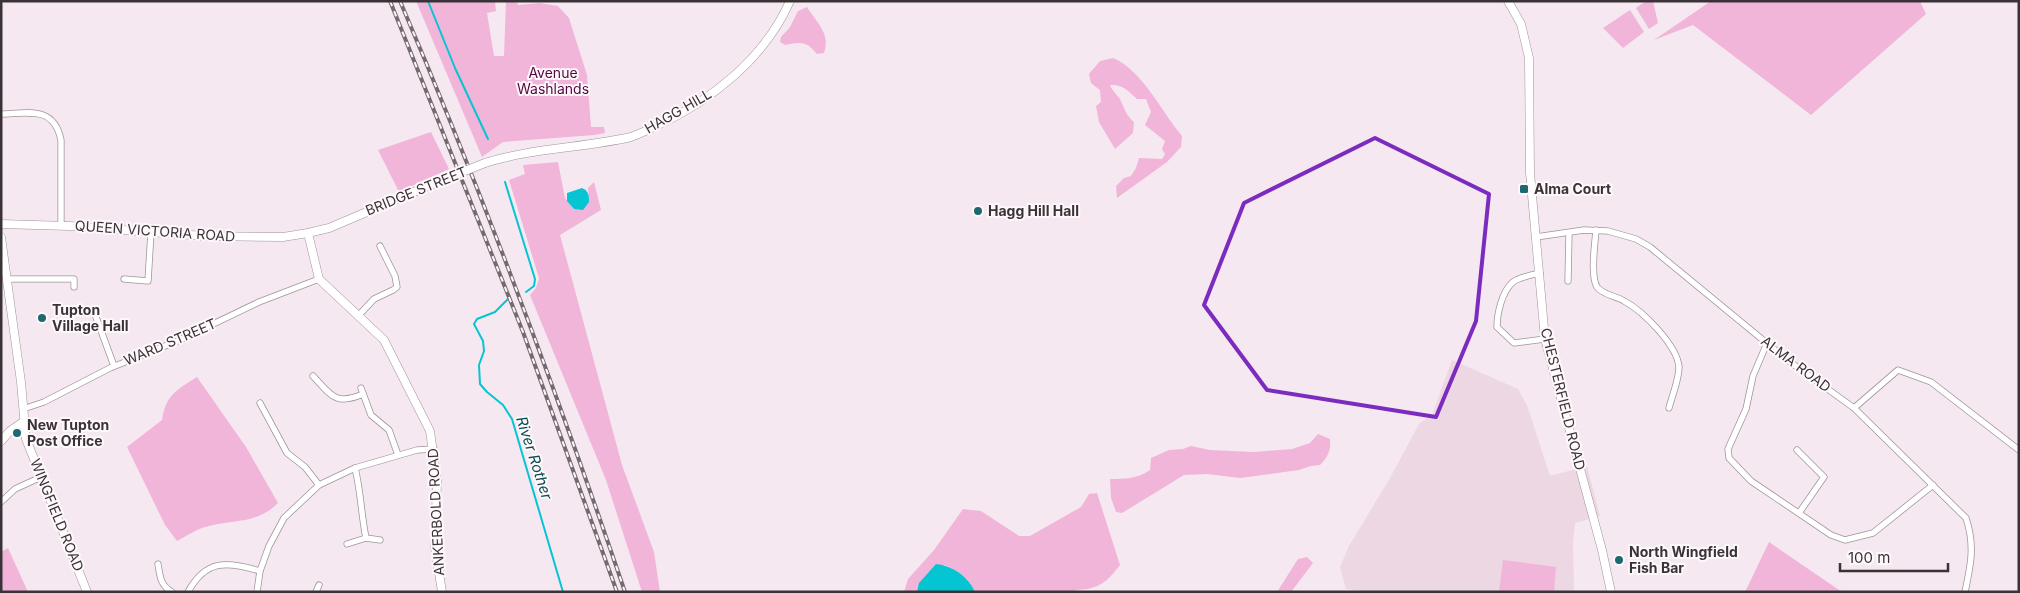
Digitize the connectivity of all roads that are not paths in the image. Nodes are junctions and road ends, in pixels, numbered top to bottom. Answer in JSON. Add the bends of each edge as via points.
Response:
{"nodes":[{"id":1,"x":790,"y":1,"type":"edge"},
{"id":2,"x":1508,"y":1,"type":"edge"},
{"id":3,"x":1,"y":114,"type":"edge"},
{"id":4,"x":526,"y":153,"type":"joint"},
{"id":5,"x":1,"y":224,"type":"edge"},
{"id":6,"x":61,"y":226,"type":"junction"},
{"id":7,"x":1596,"y":230,"type":"junction"},
{"id":8,"x":151,"y":232,"type":"junction"},
{"id":9,"x":308,"y":233,"type":"junction"},
{"id":10,"x":1569,"y":233,"type":"junction"},
{"id":11,"x":1,"y":237,"type":"edge"},
{"id":12,"x":1536,"y":237,"type":"junction"},
{"id":13,"x":380,"y":246,"type":"dead end"},
{"id":14,"x":1540,"y":273,"type":"junction"},
{"id":15,"x":8,"y":279,"type":"junction"},
{"id":16,"x":319,"y":279,"type":"junction"},
{"id":17,"x":124,"y":280,"type":"dead end"},
{"id":18,"x":1568,"y":281,"type":"dead end"},
{"id":19,"x":74,"y":287,"type":"dead end"},
{"id":20,"x":359,"y":315,"type":"junction"},
{"id":21,"x":96,"y":317,"type":"dead end"},
{"id":22,"x":1545,"y":339,"type":"junction"},
{"id":23,"x":1767,"y":343,"type":"junction"},
{"id":24,"x":114,"y":366,"type":"junction"},
{"id":25,"x":313,"y":376,"type":"dead end"},
{"id":26,"x":361,"y":388,"type":"dead end"},
{"id":27,"x":363,"y":394,"type":"junction"},
{"id":28,"x":260,"y":403,"type":"dead end"},
{"id":29,"x":1669,"y":408,"type":"dead end"},
{"id":30,"x":1854,"y":408,"type":"junction"},
{"id":31,"x":22,"y":409,"type":"junction"},
{"id":32,"x":23,"y":422,"type":"junction"},
{"id":33,"x":1,"y":441,"type":"edge"},
{"id":34,"x":434,"y":449,"type":"junction"},
{"id":35,"x":1797,"y":450,"type":"dead end"},
{"id":36,"x":2019,"y":450,"type":"edge"},
{"id":37,"x":398,"y":455,"type":"junction"},
{"id":38,"x":355,"y":468,"type":"junction"},
{"id":39,"x":42,"y":477,"type":"junction"},
{"id":40,"x":319,"y":485,"type":"junction"},
{"id":41,"x":1933,"y":485,"type":"junction"},
{"id":42,"x":1,"y":502,"type":"edge"},
{"id":43,"x":1799,"y":514,"type":"junction"},
{"id":44,"x":366,"y":538,"type":"junction"},
{"id":45,"x":380,"y":540,"type":"dead end"},
{"id":46,"x":347,"y":544,"type":"dead end"},
{"id":47,"x":158,"y":564,"type":"dead end"},
{"id":48,"x":260,"y":572,"type":"junction"},
{"id":49,"x":319,"y":585,"type":"dead end"},
{"id":50,"x":87,"y":592,"type":"edge"},
{"id":51,"x":172,"y":592,"type":"edge"},
{"id":52,"x":188,"y":592,"type":"edge"},
{"id":53,"x":257,"y":592,"type":"edge"},
{"id":54,"x":316,"y":592,"type":"edge"},
{"id":55,"x":442,"y":592,"type":"edge"},
{"id":56,"x":1611,"y":592,"type":"edge"},
{"id":57,"x":1964,"y":592,"type":"edge"}],
"edges":[{"from":1,"to":4,"type":"street","name":"HAGG HILL","via":[[744,68],[689,108],[633,136]]},
{"from":2,"to":12,"type":"street","name":"CHESTERFIELD ROAD","via":[[1521,24],[1529,58],[1530,174]]},
{"from":3,"to":6,"type":"street","via":[[48,116],[58,126],[61,140]]},
{"from":4,"to":9,"type":"street","name":"BRIDGE STREET","bridge":true,"via":[[485,163],[329,228]]},
{"from":5,"to":6,"type":"street","name":"QUEEN VICTORIA ROAD"},
{"from":6,"to":8,"type":"street","name":"QUEEN VICTORIA ROAD"},
{"from":7,"to":10,"type":"street","name":"ALMA ROAD"},
{"from":7,"to":23,"type":"street","name":"ALMA ROAD","via":[[1622,234],[1650,247]]},
{"from":7,"to":29,"type":"street","via":[[1594,277],[1597,287],[1639,312],[1676,355],[1678,374]]},
{"from":8,"to":9,"type":"street","name":"QUEEN VICTORIA ROAD","via":[[234,237],[283,237]]},
{"from":8,"to":17,"type":"street","via":[[148,281]]},
{"from":9,"to":16,"type":"street"},
{"from":10,"to":12,"type":"street","name":"ALMA ROAD"},
{"from":10,"to":18,"type":"street"},
{"from":11,"to":15,"type":"street","name":"WINGFIELD ROAD"},
{"from":12,"to":14,"type":"street","name":"CHESTERFIELD ROAD"},
{"from":13,"to":20,"type":"street","via":[[397,287],[374,298]]},
{"from":14,"to":22,"type":"street","name":"CHESTERFIELD ROAD"},
{"from":14,"to":22,"type":"street","via":[[1512,283],[1497,318],[1497,327],[1514,343]]},
{"from":15,"to":19,"type":"street","via":[[74,279]]},
{"from":15,"to":31,"type":"street","name":"WINGFIELD ROAD"},
{"from":16,"to":20,"type":"street","name":"ANKERBOLD ROAD"},
{"from":16,"to":24,"type":"street","name":"WARD STREET"},
{"from":20,"to":34,"type":"street","name":"ANKERBOLD ROAD","via":[[384,340],[396,361],[430,431]]},
{"from":21,"to":24,"type":"street"},
{"from":22,"to":56,"type":"street","name":"CHESTERFIELD ROAD"},
{"from":23,"to":30,"type":"street","name":"ALMA ROAD"},
{"from":23,"to":43,"type":"street","via":[[1753,376],[1746,409],[1728,449],[1729,458],[1751,481]]},
{"from":24,"to":31,"type":"street","name":"WARD STREET","via":[[44,402]]},
{"from":25,"to":27,"type":"street","via":[[332,397],[341,400]]},
{"from":26,"to":27,"type":"street"},
{"from":27,"to":37,"type":"street","via":[[371,415],[389,430]]},
{"from":28,"to":40,"type":"street","via":[[287,453],[305,467]]},
{"from":30,"to":36,"type":"street","via":[[1898,370],[1931,382]]},
{"from":30,"to":41,"type":"street","name":"ALMA ROAD"},
{"from":31,"to":32,"type":"street","name":"WINGFIELD ROAD"},
{"from":32,"to":33,"type":"street"},
{"from":32,"to":39,"type":"street","name":"WINGFIELD ROAD"},
{"from":34,"to":37,"type":"street"},
{"from":34,"to":55,"type":"street","name":"ANKERBOLD ROAD","via":[[437,481],[435,547]]},
{"from":35,"to":43,"type":"street","via":[[1824,477]]},
{"from":37,"to":38,"type":"street"},
{"from":38,"to":40,"type":"street"},
{"from":38,"to":44,"type":"street"},
{"from":39,"to":42,"type":"street","via":[[15,489]]},
{"from":39,"to":50,"type":"street","name":"WINGFIELD ROAD"},
{"from":40,"to":48,"type":"street","via":[[284,518]]},
{"from":41,"to":43,"type":"street","via":[[1873,533],[1846,540],[1831,535]]},
{"from":41,"to":57,"type":"street","name":"ALMA ROAD","via":[[1966,518],[1971,533],[1972,549]]},
{"from":44,"to":45,"type":"street"},
{"from":44,"to":46,"type":"street"},
{"from":47,"to":51,"type":"street","via":[[164,587]]},
{"from":48,"to":52,"type":"street","via":[[239,565],[214,566],[203,571]]},
{"from":48,"to":53,"type":"street"},
{"from":49,"to":54,"type":"street"}]}
